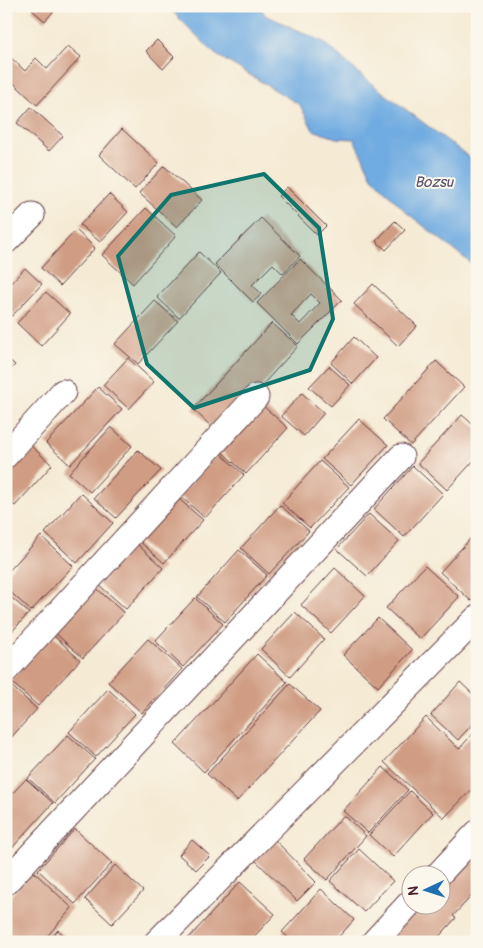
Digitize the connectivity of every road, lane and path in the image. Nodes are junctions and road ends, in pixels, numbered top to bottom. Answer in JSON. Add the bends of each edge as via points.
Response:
{"nodes":[{"id":1,"x":32,"y":215,"type":"dead end"},
{"id":2,"x":6,"y":241,"type":"edge"},
{"id":3,"x":63,"y":392,"type":"dead end"},
{"id":4,"x":256,"y":397,"type":"dead end"},
{"id":5,"x":6,"y":454,"type":"edge"},
{"id":6,"x":401,"y":458,"type":"dead end"},
{"id":7,"x":477,"y":618,"type":"edge"},
{"id":8,"x":6,"y":670,"type":"edge"},
{"id":9,"x":477,"y":833,"type":"edge"},
{"id":10,"x":446,"y":866,"type":"edge"},
{"id":11,"x":6,"y":882,"type":"edge"},
{"id":12,"x":400,"y":914,"type":"edge"},
{"id":13,"x":157,"y":942,"type":"edge"},
{"id":14,"x":374,"y":942,"type":"edge"}],
"edges":[{"from":1,"to":2,"type":"street"},
{"from":3,"to":5,"type":"street"},
{"from":4,"to":8,"type":"street"},
{"from":6,"to":11,"type":"street"},
{"from":7,"to":13,"type":"street"},
{"from":9,"to":10,"type":"street"},
{"from":12,"to":14,"type":"street"}]}
